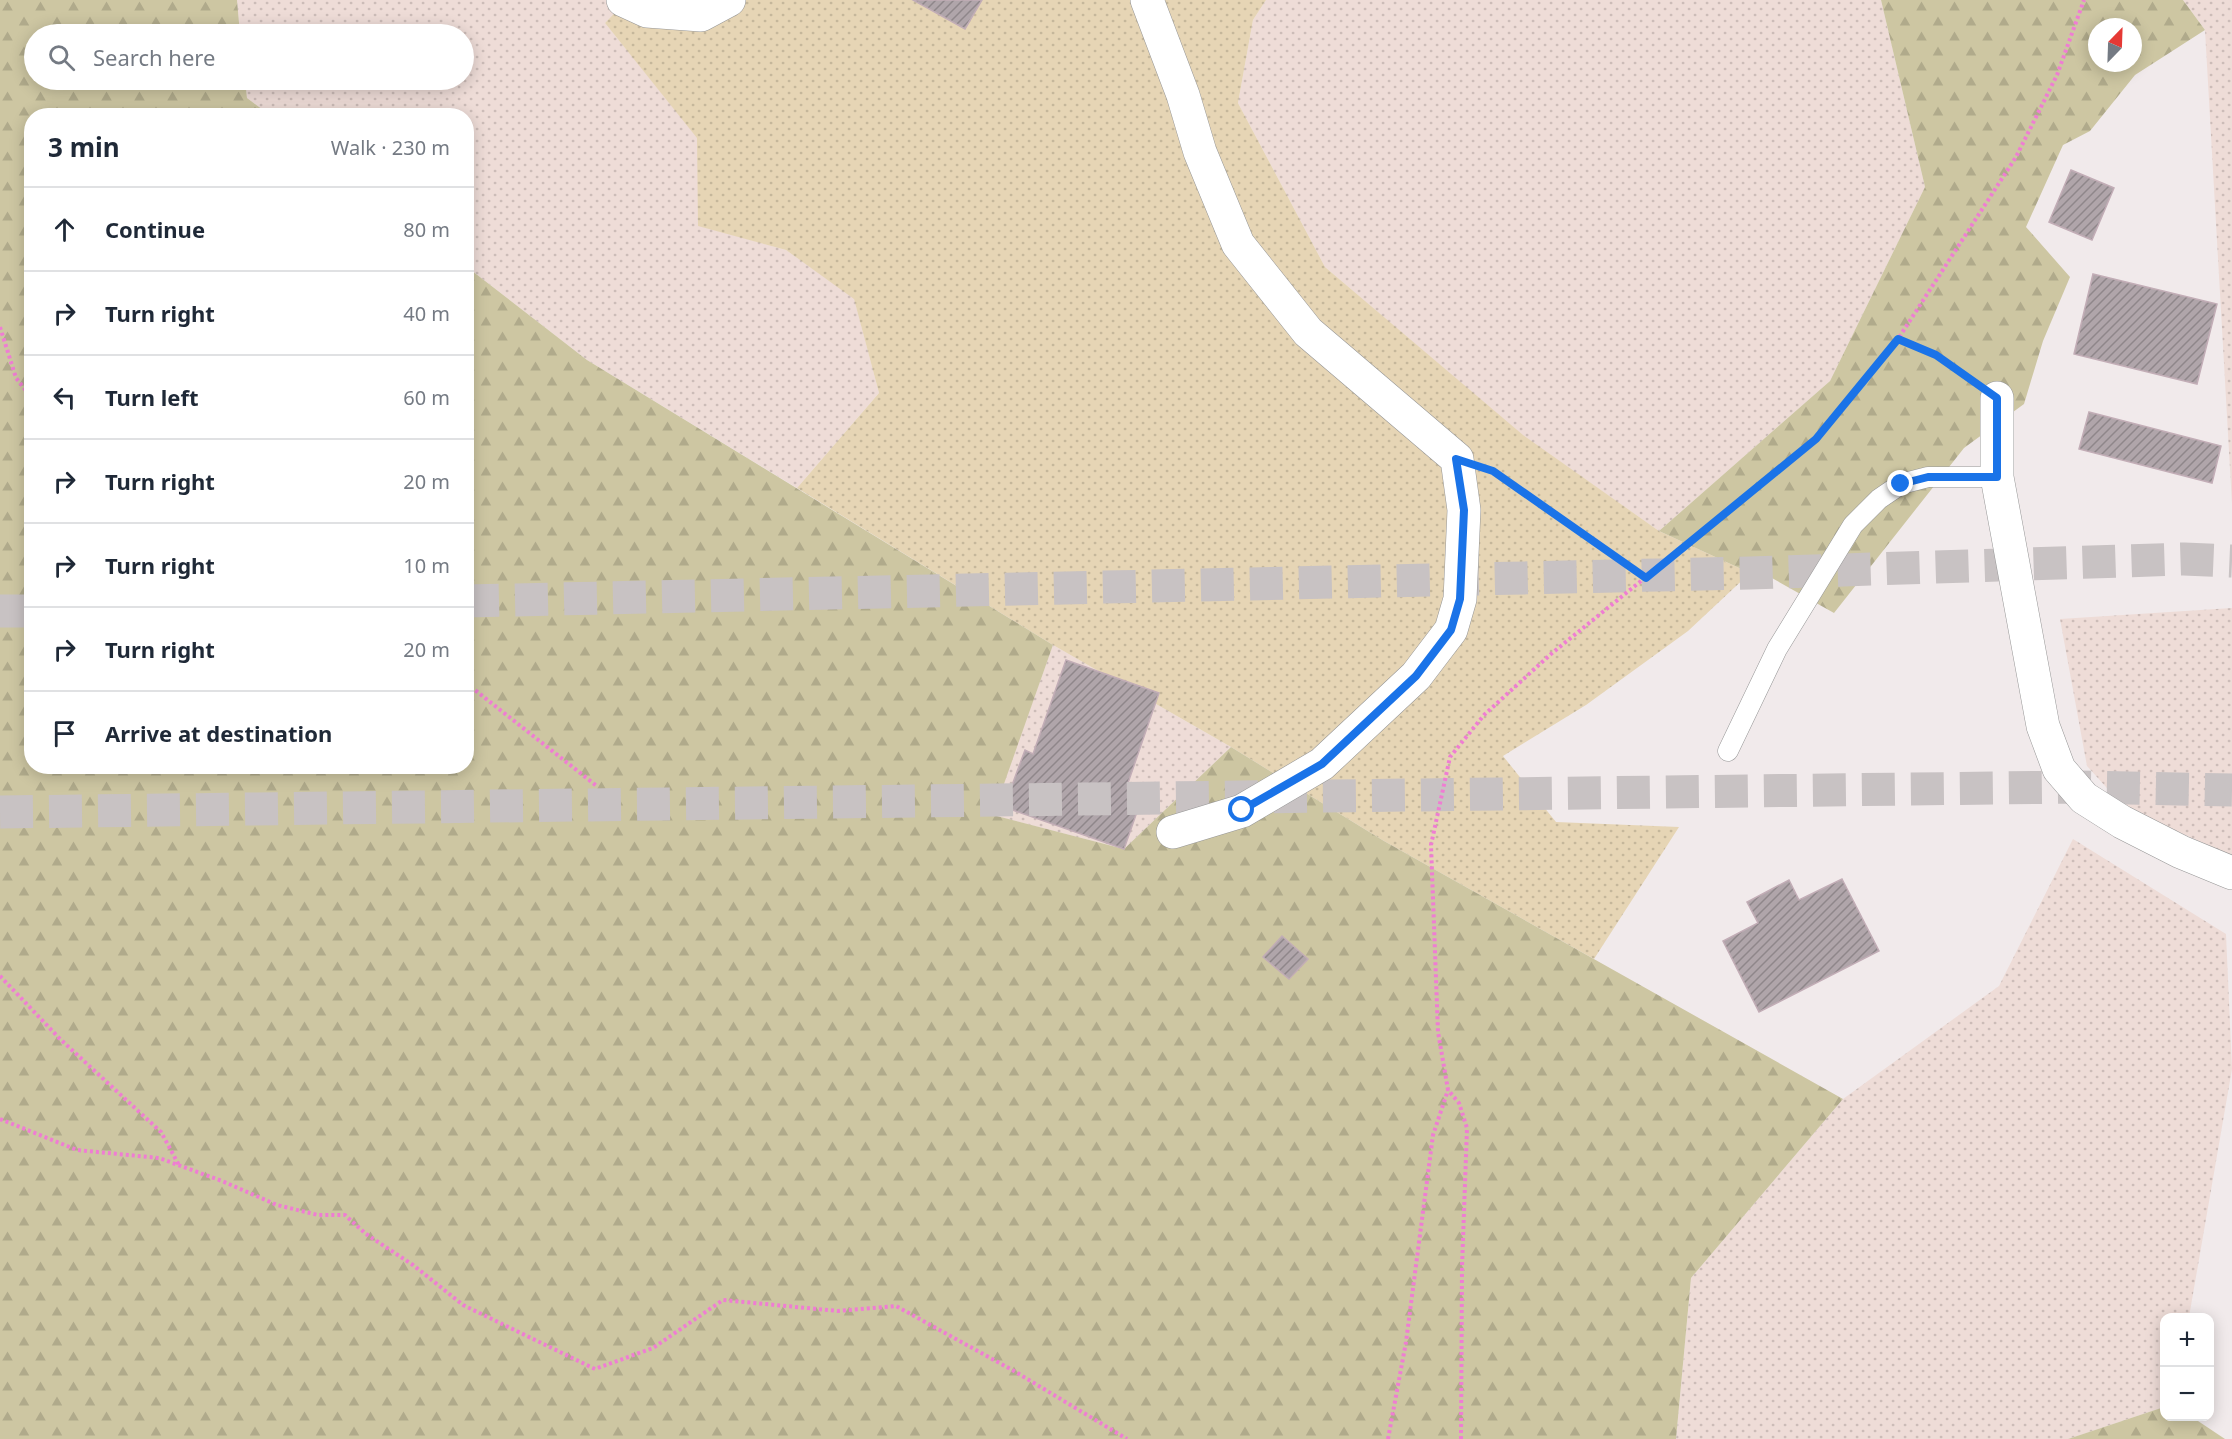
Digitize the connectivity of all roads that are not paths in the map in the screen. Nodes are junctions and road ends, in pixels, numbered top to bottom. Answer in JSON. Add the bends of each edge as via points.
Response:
{"nodes":[{"id":1,"x":729,"y":0,"type":"edge"},
{"id":2,"x":1147,"y":0,"type":"edge"},
{"id":3,"x":645,"y":4,"type":"edge"},
{"id":4,"x":1997,"y":398,"type":"road end"},
{"id":5,"x":1997,"y":477,"type":"junction"},
{"id":6,"x":1728,"y":751,"type":"dead end"},
{"id":7,"x":1173,"y":832,"type":"dead end"},
{"id":8,"x":2232,"y":873,"type":"edge"}],
"edges":[{"from":1,"to":3,"type":"street","via":[[701,15]]},
{"from":2,"to":7,"type":"street","via":[[1200,152],[1238,244],[1308,332],[1456,459],[1464,510],[1460,599],[1451,630],[1416,676],[1322,764],[1242,810]]},
{"from":4,"to":5,"type":"street"},
{"from":5,"to":6,"type":"lane","via":[[1928,477],[1901,484],[1853,525],[1777,649]]},
{"from":5,"to":8,"type":"street","via":[[2043,726],[2059,769],[2084,798],[2122,822]]}]}
